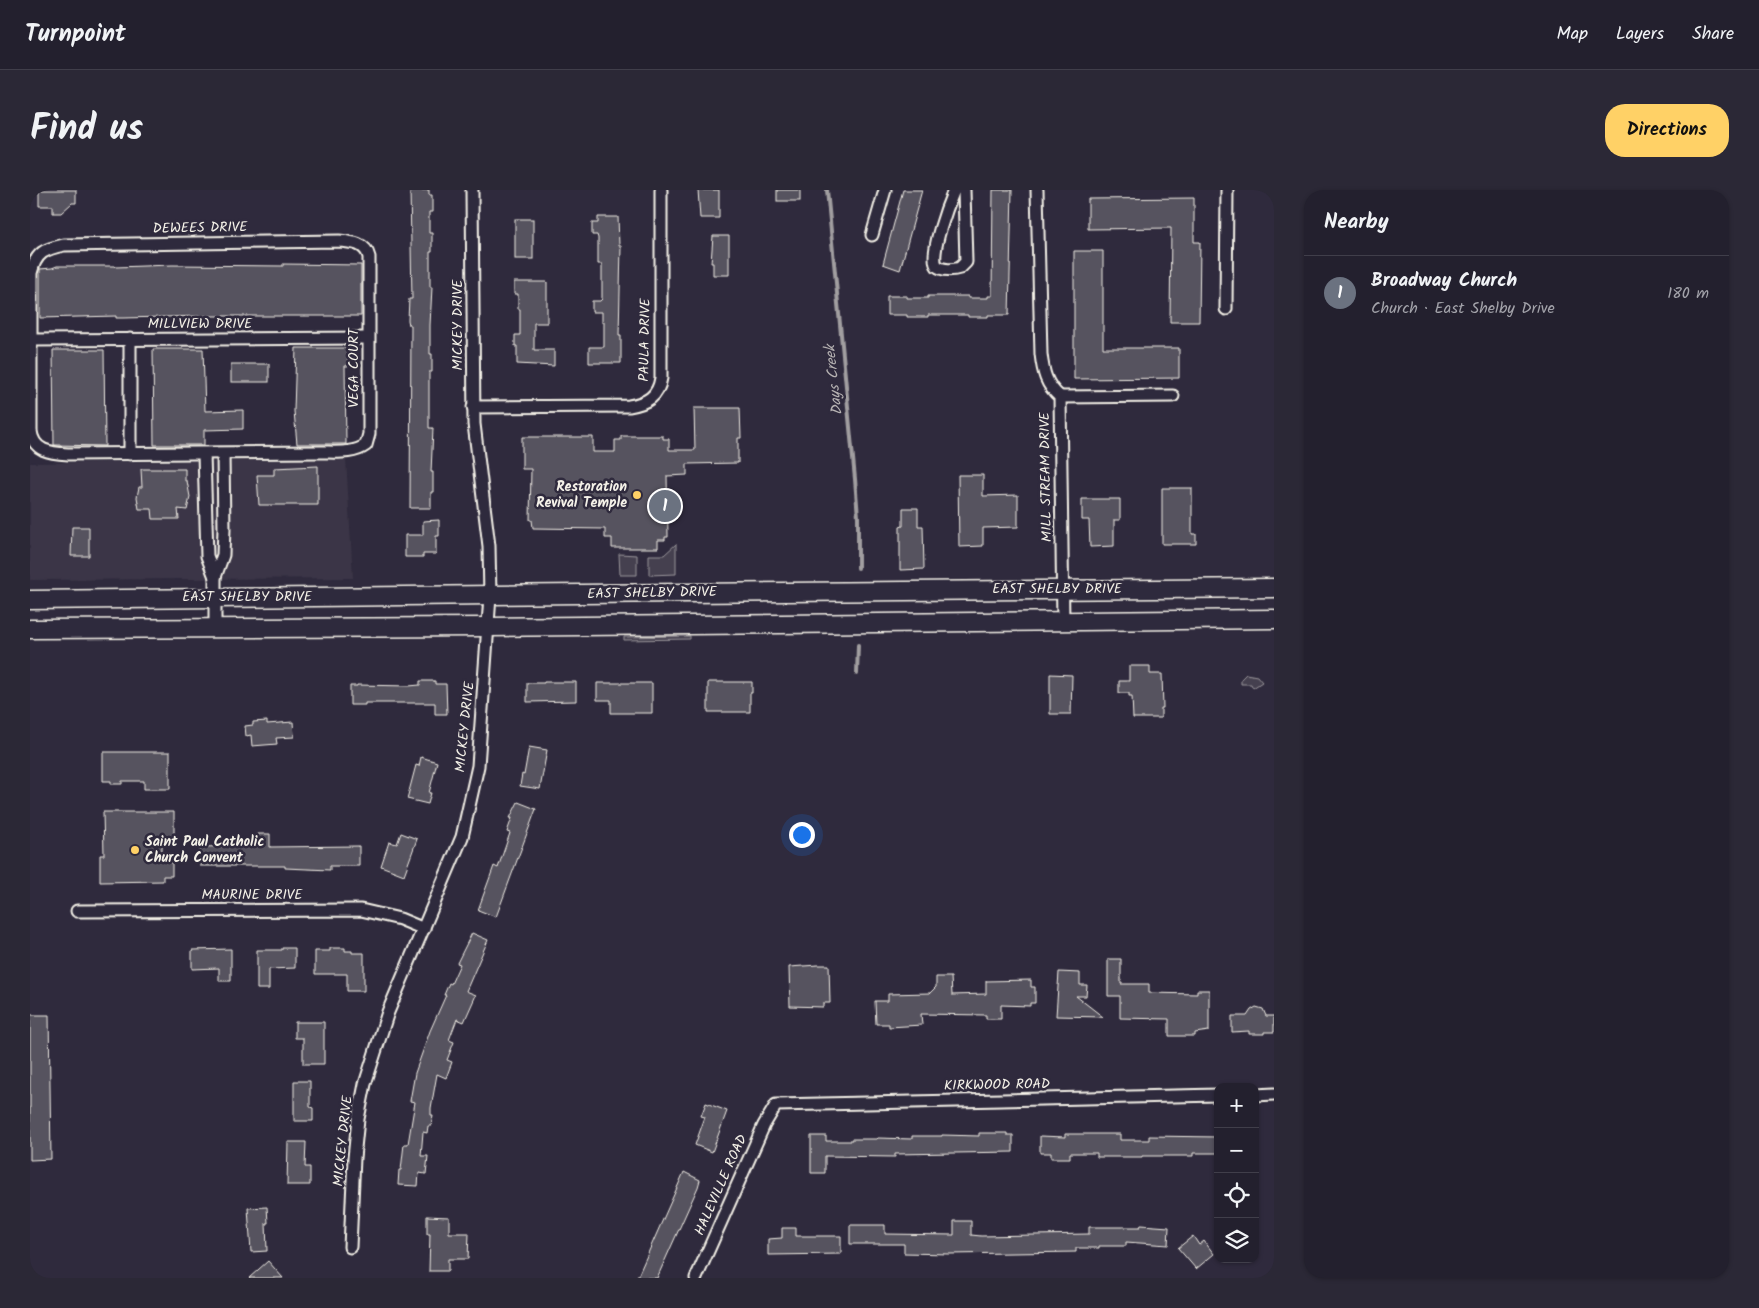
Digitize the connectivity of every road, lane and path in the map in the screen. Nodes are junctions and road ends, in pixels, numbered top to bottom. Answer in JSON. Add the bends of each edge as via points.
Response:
{"nodes":[{"id":1,"x":472,"y":190,"type":"edge"},
{"id":2,"x":661,"y":190,"type":"edge"},
{"id":3,"x":885,"y":190,"type":"edge"},
{"id":4,"x":954,"y":190,"type":"edge"},
{"id":5,"x":964,"y":190,"type":"edge"},
{"id":6,"x":1037,"y":190,"type":"edge"},
{"id":7,"x":1227,"y":190,"type":"edge"},
{"id":8,"x":872,"y":235,"type":"dead end"},
{"id":9,"x":370,"y":264,"type":"joint"},
{"id":10,"x":1226,"y":308,"type":"dead end"},
{"id":11,"x":368,"y":338,"type":"junction"},
{"id":12,"x":130,"y":339,"type":"junction"},
{"id":13,"x":31,"y":340,"type":"edge"},
{"id":14,"x":1060,"y":396,"type":"junction"},
{"id":15,"x":1173,"y":396,"type":"dead end"},
{"id":16,"x":474,"y":407,"type":"junction"},
{"id":17,"x":31,"y":431,"type":"edge"},
{"id":18,"x":130,"y":454,"type":"junction"},
{"id":19,"x":204,"y":454,"type":"junction"},
{"id":20,"x":223,"y":454,"type":"junction"},
{"id":21,"x":224,"y":518,"type":"junction"},
{"id":22,"x":205,"y":519,"type":"junction"},
{"id":23,"x":215,"y":577,"type":"junction"},
{"id":24,"x":1274,"y":588,"type":"edge"},
{"id":25,"x":1063,"y":589,"type":"junction"},
{"id":26,"x":490,"y":596,"type":"junction"},
{"id":27,"x":215,"y":597,"type":"junction"},
{"id":28,"x":30,"y":600,"type":"edge"},
{"id":29,"x":1274,"y":618,"type":"edge"},
{"id":30,"x":1063,"y":621,"type":"junction"},
{"id":31,"x":489,"y":627,"type":"junction"},
{"id":32,"x":215,"y":628,"type":"junction"},
{"id":33,"x":30,"y":629,"type":"edge"},
{"id":34,"x":77,"y":911,"type":"dead end"},
{"id":35,"x":424,"y":928,"type":"junction"},
{"id":36,"x":1274,"y":1094,"type":"edge"},
{"id":37,"x":1214,"y":1095,"type":"edge"},
{"id":38,"x":1259,"y":1095,"type":"edge"},
{"id":39,"x":776,"y":1105,"type":"joint"},
{"id":40,"x":350,"y":1247,"type":"dead end"},
{"id":41,"x":696,"y":1278,"type":"edge"}],
"edges":[{"from":1,"to":16,"type":"street","name":"MICKEY DRIVE"},
{"from":2,"to":16,"type":"street","name":"PAULA DRIVE","via":[[661,378],[654,396],[649,401],[629,406]]},
{"from":3,"to":8,"type":"street"},
{"from":4,"to":5,"type":"street","via":[[935,252],[936,263],[944,269],[960,268],[966,262]]},
{"from":6,"to":14,"type":"street","name":"MILL STREAM DRIVE","via":[[1041,354],[1048,384]]},
{"from":7,"to":10,"type":"street"},
{"from":9,"to":11,"type":"street","name":"VEGA COURT"},
{"from":9,"to":13,"type":"street","name":"DEWEES DRIVE","via":[[368,252],[361,245],[339,241],[64,245],[41,253],[34,262],[31,273]]},
{"from":11,"to":12,"type":"street","name":"MILLVIEW DRIVE"},
{"from":11,"to":20,"type":"street","name":"VEGA COURT","via":[[366,445],[342,452]]},
{"from":12,"to":13,"type":"street","name":"MILLVIEW DRIVE"},
{"from":12,"to":18,"type":"street"},
{"from":13,"to":17,"type":"street"},
{"from":14,"to":15,"type":"street"},
{"from":14,"to":25,"type":"street","name":"MILL STREAM DRIVE"},
{"from":16,"to":26,"type":"street","name":"MICKEY DRIVE","via":[[489,546]]},
{"from":17,"to":18,"type":"street","name":"VEGA COURT","via":[[37,446],[47,452]]},
{"from":18,"to":19,"type":"street","name":"VEGA COURT"},
{"from":19,"to":20,"type":"street","name":"VEGA COURT"},
{"from":19,"to":22,"type":"street"},
{"from":20,"to":21,"type":"street"},
{"from":21,"to":22,"type":"street"},
{"from":21,"to":23,"type":"street","via":[[223,555]]},
{"from":22,"to":23,"type":"street","via":[[207,556]]},
{"from":23,"to":27,"type":"street"},
{"from":24,"to":25,"type":"main road","name":"EAST SHELBY DRIVE"},
{"from":25,"to":26,"type":"main road","name":"EAST SHELBY DRIVE"},
{"from":25,"to":30,"type":"street","name":"MILL STREAM DRIVE"},
{"from":26,"to":27,"type":"main road","name":"EAST SHELBY DRIVE"},
{"from":26,"to":31,"type":"street","name":"MICKEY DRIVE"},
{"from":27,"to":28,"type":"main road","name":"EAST SHELBY DRIVE"},
{"from":27,"to":32,"type":"street"},
{"from":29,"to":30,"type":"main road"},
{"from":30,"to":31,"type":"main road"},
{"from":31,"to":32,"type":"main road"},
{"from":31,"to":35,"type":"street","name":"MICKEY DRIVE","via":[[478,766],[462,837]]},
{"from":32,"to":33,"type":"main road"},
{"from":34,"to":35,"type":"street","name":"MAURINE DRIVE","via":[[361,910]]},
{"from":35,"to":40,"type":"street","name":"MICKEY DRIVE","via":[[388,1012],[363,1092],[354,1158]]},
{"from":36,"to":38,"type":"street"},
{"from":37,"to":39,"type":"street","name":"KIRKWOOD ROAD"},
{"from":39,"to":41,"type":"street","name":"HALEVILLE ROAD"}]}
